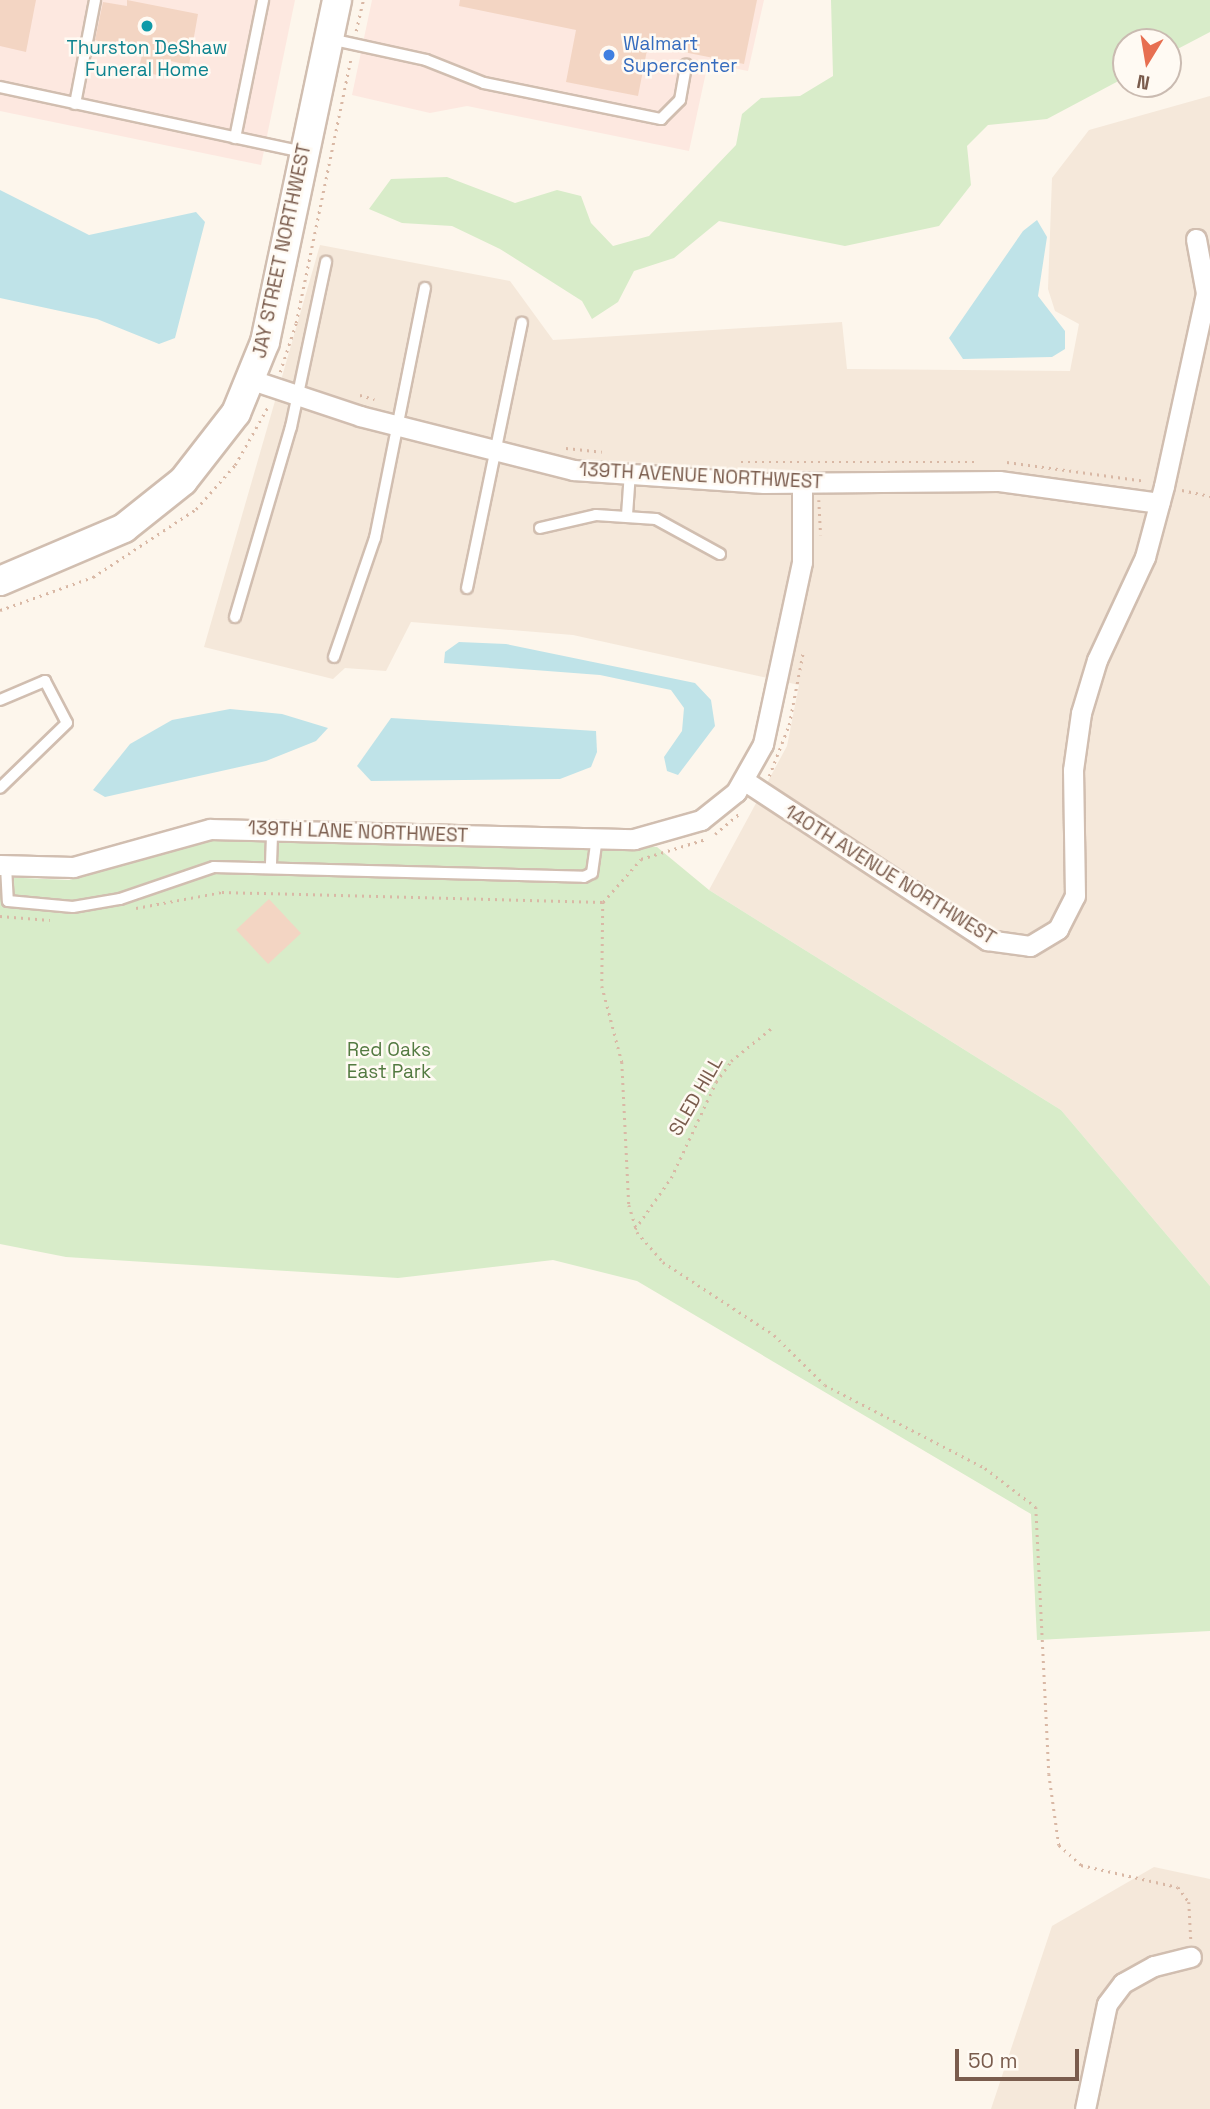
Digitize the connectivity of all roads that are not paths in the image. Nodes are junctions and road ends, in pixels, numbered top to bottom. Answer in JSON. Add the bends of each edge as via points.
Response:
{"nodes":[{"id":1,"x":95,"y":0,"type":"edge"},
{"id":2,"x":263,"y":0,"type":"edge"},
{"id":3,"x":337,"y":0,"type":"edge"},
{"id":4,"x":329,"y":38,"type":"junction"},
{"id":5,"x":685,"y":65,"type":"dead end"},
{"id":6,"x":0,"y":87,"type":"edge"},
{"id":7,"x":75,"y":104,"type":"junction"},
{"id":8,"x":235,"y":138,"type":"junction"},
{"id":9,"x":304,"y":152,"type":"junction"},
{"id":10,"x":1196,"y":239,"type":"dead end"},
{"id":11,"x":326,"y":262,"type":"dead end"},
{"id":12,"x":425,"y":288,"type":"dead end"},
{"id":13,"x":522,"y":323,"type":"dead end"},
{"id":14,"x":252,"y":380,"type":"junction"},
{"id":15,"x":298,"y":397,"type":"junction"},
{"id":16,"x":398,"y":416,"type":"junction"},
{"id":17,"x":497,"y":453,"type":"junction"},
{"id":18,"x":630,"y":476,"type":"junction"},
{"id":19,"x":802,"y":483,"type":"junction"},
{"id":20,"x":1160,"y":503,"type":"junction"},
{"id":21,"x":627,"y":515,"type":"junction"},
{"id":22,"x":540,"y":528,"type":"dead end"},
{"id":23,"x":720,"y":554,"type":"dead end"},
{"id":24,"x":0,"y":581,"type":"edge"},
{"id":25,"x":467,"y":588,"type":"dead end"},
{"id":26,"x":235,"y":617,"type":"dead end"},
{"id":27,"x":334,"y":657,"type":"dead end"},
{"id":28,"x":0,"y":700,"type":"edge"},
{"id":29,"x":745,"y":781,"type":"junction"},
{"id":30,"x":0,"y":788,"type":"edge"},
{"id":31,"x":272,"y":829,"type":"junction"},
{"id":32,"x":597,"y":839,"type":"junction"},
{"id":33,"x":271,"y":864,"type":"junction"},
{"id":34,"x":3,"y":866,"type":"edge"},
{"id":35,"x":1191,"y":1957,"type":"road end"},
{"id":36,"x":1085,"y":2109,"type":"edge"}],
"edges":[{"from":1,"to":7,"type":"lane"},
{"from":2,"to":8,"type":"lane"},
{"from":3,"to":4,"type":"street","name":"JAY STREET NORTHWEST"},
{"from":4,"to":5,"type":"lane","via":[[426,60],[484,83],[662,118],[680,100]]},
{"from":4,"to":9,"type":"street","name":"JAY STREET NORTHWEST"},
{"from":6,"to":7,"type":"lane"},
{"from":7,"to":8,"type":"lane"},
{"from":8,"to":9,"type":"lane"},
{"from":9,"to":14,"type":"street","name":"JAY STREET NORTHWEST"},
{"from":10,"to":20,"type":"street","via":[[1206,293]]},
{"from":11,"to":15,"type":"lane"},
{"from":12,"to":16,"type":"lane"},
{"from":13,"to":17,"type":"lane"},
{"from":14,"to":15,"type":"street","name":"139TH AVENUE NORTHWEST"},
{"from":14,"to":24,"type":"street","name":"JAY STREET NORTHWEST","via":[[210,451],[157,505],[93,545]]},
{"from":15,"to":16,"type":"street","name":"139TH AVENUE NORTHWEST"},
{"from":15,"to":26,"type":"lane"},
{"from":16,"to":17,"type":"street","name":"139TH AVENUE NORTHWEST"},
{"from":16,"to":27,"type":"lane","via":[[375,538]]},
{"from":17,"to":18,"type":"street","name":"139TH AVENUE NORTHWEST"},
{"from":17,"to":25,"type":"lane"},
{"from":18,"to":19,"type":"street","name":"139TH AVENUE NORTHWEST"},
{"from":18,"to":21,"type":"lane"},
{"from":19,"to":20,"type":"street","name":"139TH AVENUE NORTHWEST","via":[[999,481]]},
{"from":19,"to":29,"type":"street","via":[[799,581],[766,734]]},
{"from":20,"to":29,"type":"street","name":"140TH AVENUE NORTHWEST","via":[[1145,557],[1088,685],[1073,769],[1075,896],[1065,921],[1042,941],[1030,946],[987,940]]},
{"from":21,"to":22,"type":"lane"},
{"from":21,"to":23,"type":"lane","via":[[672,524]]},
{"from":28,"to":30,"type":"lane","via":[[45,681],[67,723],[65,732]]},
{"from":29,"to":32,"type":"street","name":"139TH LANE NORTHWEST","via":[[716,810],[657,836]]},
{"from":31,"to":32,"type":"street","name":"139TH LANE NORTHWEST"},
{"from":31,"to":33,"type":"lane"},
{"from":31,"to":34,"type":"street","name":"139TH LANE NORTHWEST","via":[[188,831],[73,867]]},
{"from":32,"to":33,"type":"lane","via":[[592,873],[584,877]]},
{"from":33,"to":34,"type":"lane","via":[[186,873],[120,899],[73,907],[8,901]]},
{"from":35,"to":36,"type":"street","via":[[1154,1966],[1123,1983],[1107,2004]]}]}
